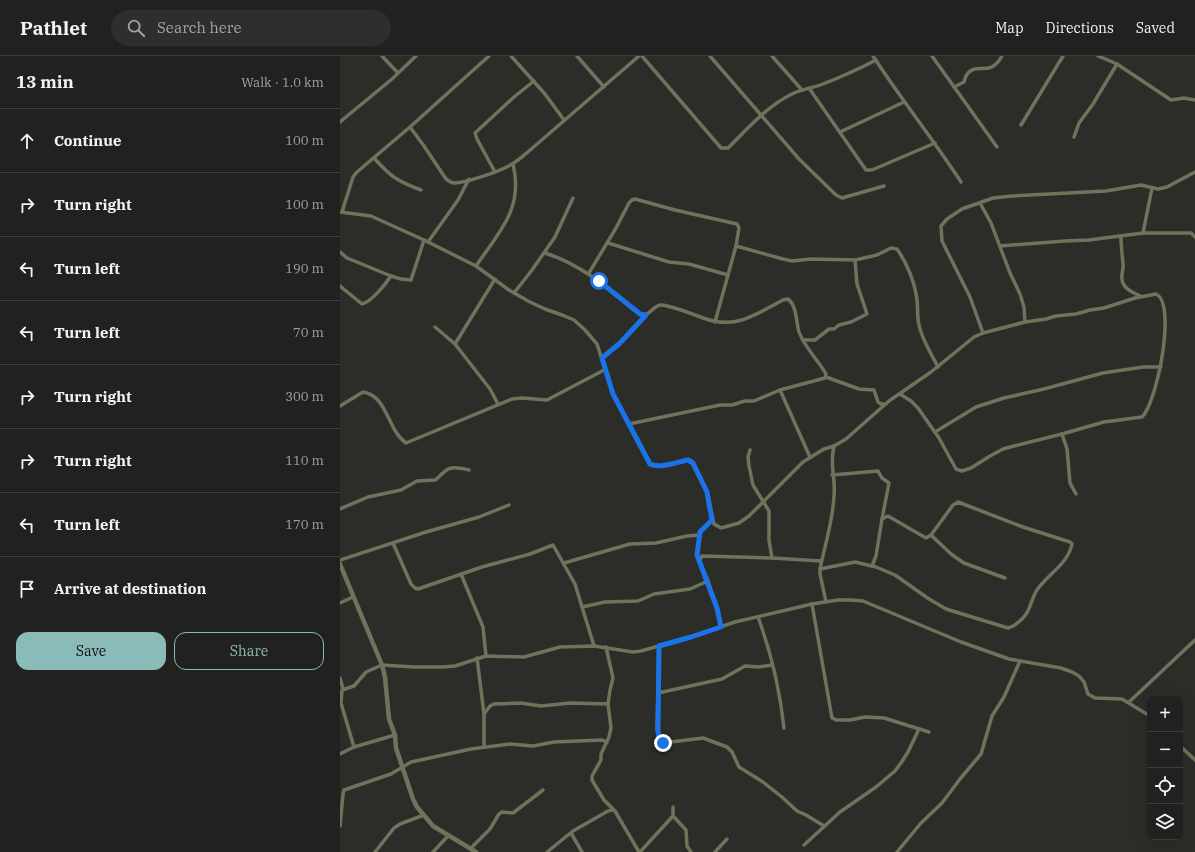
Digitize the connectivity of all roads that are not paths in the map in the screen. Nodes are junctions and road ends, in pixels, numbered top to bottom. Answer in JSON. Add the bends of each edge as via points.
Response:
{"nodes":[{"id":1,"x":382,"y":56,"type":"edge"},
{"id":2,"x":416,"y":56,"type":"edge"},
{"id":3,"x":488,"y":56,"type":"edge"},
{"id":4,"x":511,"y":56,"type":"edge"},
{"id":5,"x":577,"y":56,"type":"edge"},
{"id":6,"x":641,"y":56,"type":"edge"},
{"id":7,"x":710,"y":56,"type":"edge"},
{"id":8,"x":772,"y":56,"type":"edge"},
{"id":9,"x":873,"y":56,"type":"edge"},
{"id":10,"x":932,"y":56,"type":"edge"},
{"id":11,"x":1002,"y":56,"type":"edge"},
{"id":12,"x":1063,"y":56,"type":"edge"},
{"id":13,"x":1098,"y":56,"type":"edge"},
{"id":14,"x":876,"y":60,"type":"junction"},
{"id":15,"x":1117,"y":64,"type":"junction"},
{"id":16,"x":398,"y":73,"type":"junction"},
{"id":17,"x":534,"y":82,"type":"junction"},
{"id":18,"x":604,"y":87,"type":"junction"},
{"id":19,"x":954,"y":87,"type":"junction"},
{"id":20,"x":809,"y":88,"type":"junction"},
{"id":21,"x":802,"y":90,"type":"junction"},
{"id":22,"x":1195,"y":100,"type":"edge"},
{"id":23,"x":904,"y":102,"type":"junction"},
{"id":24,"x":761,"y":116,"type":"junction"},
{"id":25,"x":564,"y":120,"type":"junction"},
{"id":26,"x":340,"y":122,"type":"edge"},
{"id":27,"x":1021,"y":125,"type":"dead end"},
{"id":28,"x":410,"y":127,"type":"junction"},
{"id":29,"x":840,"y":132,"type":"junction"},
{"id":30,"x":1074,"y":137,"type":"dead end"},
{"id":31,"x":935,"y":143,"type":"junction"},
{"id":32,"x":998,"y":147,"type":"dead end"},
{"id":33,"x":374,"y":158,"type":"junction"},
{"id":34,"x":513,"y":164,"type":"junction"},
{"id":35,"x":495,"y":172,"type":"junction"},
{"id":36,"x":1195,"y":172,"type":"edge"},
{"id":37,"x":470,"y":179,"type":"junction"},
{"id":38,"x":961,"y":182,"type":"dead end"},
{"id":39,"x":884,"y":186,"type":"dead end"},
{"id":40,"x":1152,"y":188,"type":"junction"},
{"id":41,"x":421,"y":190,"type":"dead end"},
{"id":42,"x":573,"y":198,"type":"dead end"},
{"id":43,"x":980,"y":203,"type":"junction"},
{"id":44,"x":341,"y":212,"type":"edge"},
{"id":45,"x":1143,"y":233,"type":"junction"},
{"id":46,"x":1121,"y":237,"type":"junction"},
{"id":47,"x":1195,"y":237,"type":"edge"},
{"id":48,"x":424,"y":240,"type":"junction"},
{"id":49,"x":428,"y":242,"type":"junction"},
{"id":50,"x":608,"y":242,"type":"junction"},
{"id":51,"x":736,"y":246,"type":"junction"},
{"id":52,"x":1000,"y":246,"type":"junction"},
{"id":53,"x":340,"y":252,"type":"edge"},
{"id":54,"x":545,"y":253,"type":"junction"},
{"id":55,"x":855,"y":260,"type":"junction"},
{"id":56,"x":476,"y":266,"type":"junction"},
{"id":57,"x":589,"y":273,"type":"junction"},
{"id":58,"x":728,"y":275,"type":"junction"},
{"id":59,"x":391,"y":276,"type":"junction"},
{"id":60,"x":495,"y":279,"type":"junction"},
{"id":61,"x":340,"y":286,"type":"edge"},
{"id":62,"x":514,"y":292,"type":"junction"},
{"id":63,"x":1140,"y":296,"type":"junction"},
{"id":64,"x":646,"y":315,"type":"junction"},
{"id":65,"x":715,"y":322,"type":"junction"},
{"id":66,"x":1025,"y":322,"type":"junction"},
{"id":67,"x":435,"y":327,"type":"dead end"},
{"id":68,"x":983,"y":333,"type":"junction"},
{"id":69,"x":803,"y":340,"type":"junction"},
{"id":70,"x":455,"y":344,"type":"junction"},
{"id":71,"x":602,"y":358,"type":"junction"},
{"id":72,"x":938,"y":367,"type":"junction"},
{"id":73,"x":1161,"y":367,"type":"junction"},
{"id":74,"x":606,"y":369,"type":"junction"},
{"id":75,"x":826,"y":377,"type":"junction"},
{"id":76,"x":780,"y":390,"type":"junction"},
{"id":77,"x":900,"y":394,"type":"junction"},
{"id":78,"x":498,"y":404,"type":"junction"},
{"id":79,"x":886,"y":404,"type":"junction"},
{"id":80,"x":340,"y":406,"type":"edge"},
{"id":81,"x":629,"y":424,"type":"junction"},
{"id":82,"x":935,"y":432,"type":"junction"},
{"id":83,"x":1062,"y":434,"type":"junction"},
{"id":84,"x":834,"y":446,"type":"junction"},
{"id":85,"x":750,"y":450,"type":"dead end"},
{"id":86,"x":810,"y":457,"type":"junction"},
{"id":87,"x":469,"y":470,"type":"dead end"},
{"id":88,"x":832,"y":475,"type":"junction"},
{"id":89,"x":1076,"y":494,"type":"dead end"},
{"id":90,"x":763,"y":503,"type":"junction"},
{"id":91,"x":509,"y":506,"type":"dead end"},
{"id":92,"x":340,"y":509,"type":"edge"},
{"id":93,"x":882,"y":519,"type":"junction"},
{"id":94,"x":712,"y":520,"type":"junction"},
{"id":95,"x":699,"y":535,"type":"junction"},
{"id":96,"x":931,"y":535,"type":"junction"},
{"id":97,"x":393,"y":543,"type":"junction"},
{"id":98,"x":772,"y":558,"type":"junction"},
{"id":99,"x":340,"y":560,"type":"edge"},
{"id":100,"x":700,"y":560,"type":"junction"},
{"id":101,"x":821,"y":562,"type":"junction"},
{"id":102,"x":564,"y":563,"type":"junction"},
{"id":103,"x":340,"y":564,"type":"edge"},
{"id":104,"x":872,"y":566,"type":"junction"},
{"id":105,"x":820,"y":569,"type":"junction"},
{"id":106,"x":461,"y":574,"type":"junction"},
{"id":107,"x":1005,"y":578,"type":"dead end"},
{"id":108,"x":708,"y":581,"type":"junction"},
{"id":109,"x":353,"y":597,"type":"junction"},
{"id":110,"x":826,"y":602,"type":"junction"},
{"id":111,"x":340,"y":603,"type":"edge"},
{"id":112,"x":812,"y":604,"type":"junction"},
{"id":113,"x":582,"y":607,"type":"junction"},
{"id":114,"x":758,"y":617,"type":"junction"},
{"id":115,"x":721,"y":627,"type":"junction"},
{"id":116,"x":1195,"y":640,"type":"edge"},
{"id":117,"x":594,"y":646,"type":"junction"},
{"id":118,"x":659,"y":646,"type":"junction"},
{"id":119,"x":606,"y":647,"type":"junction"},
{"id":120,"x":486,"y":656,"type":"junction"},
{"id":121,"x":477,"y":658,"type":"junction"},
{"id":122,"x":1020,"y":661,"type":"junction"},
{"id":123,"x":382,"y":665,"type":"junction"},
{"id":124,"x":772,"y":665,"type":"junction"},
{"id":125,"x":340,"y":678,"type":"edge"},
{"id":126,"x":343,"y":689,"type":"junction"},
{"id":127,"x":658,"y":693,"type":"junction"},
{"id":128,"x":1129,"y":702,"type":"junction"},
{"id":129,"x":340,"y":703,"type":"edge"},
{"id":130,"x":608,"y":704,"type":"junction"},
{"id":131,"x":484,"y":714,"type":"junction"},
{"id":132,"x":1147,"y":714,"type":"edge"},
{"id":133,"x":784,"y":728,"type":"dead end"},
{"id":134,"x":919,"y":729,"type":"junction"},
{"id":135,"x":929,"y":732,"type":"dead end"},
{"id":136,"x":395,"y":735,"type":"junction"},
{"id":137,"x":607,"y":742,"type":"junction"},
{"id":138,"x":354,"y":747,"type":"junction"},
{"id":139,"x":484,"y":747,"type":"junction"},
{"id":140,"x":1183,"y":749,"type":"edge"},
{"id":141,"x":340,"y":754,"type":"edge"},
{"id":142,"x":1195,"y":760,"type":"edge"},
{"id":143,"x":403,"y":767,"type":"junction"},
{"id":144,"x":544,"y":790,"type":"dead end"},
{"id":145,"x":673,"y":806,"type":"dead end"},
{"id":146,"x":613,"y":810,"type":"junction"},
{"id":147,"x":424,"y":815,"type":"junction"},
{"id":148,"x":673,"y":816,"type":"junction"},
{"id":149,"x":340,"y":826,"type":"edge"},
{"id":150,"x":824,"y":826,"type":"junction"},
{"id":151,"x":571,"y":833,"type":"junction"},
{"id":152,"x":448,"y":836,"type":"junction"},
{"id":153,"x":727,"y":839,"type":"dead end"},
{"id":154,"x":804,"y":845,"type":"dead end"},
{"id":155,"x":471,"y":848,"type":"junction"},
{"id":156,"x":375,"y":852,"type":"edge"},
{"id":157,"x":433,"y":852,"type":"edge"},
{"id":158,"x":476,"y":852,"type":"edge"},
{"id":159,"x":547,"y":852,"type":"edge"},
{"id":160,"x":582,"y":852,"type":"edge"},
{"id":161,"x":640,"y":852,"type":"edge"},
{"id":162,"x":691,"y":852,"type":"edge"},
{"id":163,"x":715,"y":852,"type":"edge"},
{"id":164,"x":897,"y":852,"type":"edge"}],
"edges":[{"from":1,"to":16,"type":"street"},
{"from":2,"to":16,"type":"street"},
{"from":3,"to":28,"type":"street"},
{"from":4,"to":17,"type":"street"},
{"from":5,"to":18,"type":"street"},
{"from":6,"to":18,"type":"street"},
{"from":6,"to":24,"type":"street","via":[[721,148],[728,148]]},
{"from":7,"to":24,"type":"street"},
{"from":8,"to":21,"type":"street"},
{"from":9,"to":14,"type":"street"},
{"from":10,"to":19,"type":"street"},
{"from":11,"to":19,"type":"street","via":[[995,66],[972,70],[966,74],[964,82]]},
{"from":12,"to":27,"type":"street"},
{"from":13,"to":15,"type":"street"},
{"from":14,"to":20,"type":"street"},
{"from":14,"to":23,"type":"street"},
{"from":15,"to":22,"type":"street","via":[[1171,100]]},
{"from":15,"to":30,"type":"street","via":[[1094,104],[1079,123]]},
{"from":16,"to":26,"type":"street"},
{"from":17,"to":25,"type":"street"},
{"from":17,"to":35,"type":"street","via":[[475,133]]},
{"from":18,"to":25,"type":"street"},
{"from":19,"to":32,"type":"street"},
{"from":20,"to":21,"type":"street"},
{"from":20,"to":29,"type":"street"},
{"from":21,"to":24,"type":"street"},
{"from":23,"to":29,"type":"street"},
{"from":23,"to":31,"type":"street"},
{"from":24,"to":39,"type":"street","via":[[839,197]]},
{"from":25,"to":34,"type":"street"},
{"from":28,"to":33,"type":"street"},
{"from":28,"to":37,"type":"street","via":[[446,179],[453,183]]},
{"from":29,"to":31,"type":"street","via":[[864,169],[868,171]]},
{"from":31,"to":38,"type":"street"},
{"from":33,"to":41,"type":"street","via":[[393,177]]},
{"from":33,"to":44,"type":"street","via":[[353,178]]},
{"from":34,"to":35,"type":"street"},
{"from":34,"to":56,"type":"street","via":[[516,187],[512,210]]},
{"from":35,"to":37,"type":"street"},
{"from":36,"to":40,"type":"street","via":[[1167,187]]},
{"from":37,"to":49,"type":"street"},
{"from":40,"to":43,"type":"street","via":[[1141,184],[1106,191],[993,198]]},
{"from":40,"to":45,"type":"street"},
{"from":42,"to":54,"type":"street","via":[[558,232]]},
{"from":43,"to":52,"type":"street"},
{"from":43,"to":68,"type":"street","via":[[962,209],[946,219],[940,232],[946,252],[970,297]]},
{"from":44,"to":48,"type":"street","via":[[371,216]]},
{"from":45,"to":46,"type":"street"},
{"from":45,"to":47,"type":"street","via":[[1191,233]]},
{"from":46,"to":52,"type":"street"},
{"from":46,"to":63,"type":"street","via":[[1123,284]]},
{"from":48,"to":49,"type":"street"},
{"from":48,"to":59,"type":"street","via":[[411,280]]},
{"from":49,"to":56,"type":"street"},
{"from":50,"to":51,"type":"street","via":[[629,203],[635,199],[737,224],[739,228]]},
{"from":50,"to":57,"type":"street"},
{"from":50,"to":58,"type":"street","via":[[669,262],[689,264]]},
{"from":51,"to":55,"type":"street","via":[[788,260]]},
{"from":51,"to":58,"type":"street"},
{"from":52,"to":66,"type":"street","via":[[1023,301]]},
{"from":53,"to":59,"type":"street","via":[[347,258]]},
{"from":54,"to":57,"type":"street","via":[[570,262]]},
{"from":54,"to":62,"type":"street"},
{"from":55,"to":69,"type":"street","via":[[857,284],[867,314],[829,329],[814,340]]},
{"from":55,"to":72,"type":"street","via":[[877,255],[891,248],[897,249],[915,290],[922,336]]},
{"from":56,"to":60,"type":"street"},
{"from":57,"to":64,"type":"street","via":[[640,314]]},
{"from":58,"to":65,"type":"street"},
{"from":59,"to":61,"type":"street","via":[[365,304],[359,303]]},
{"from":60,"to":62,"type":"street"},
{"from":60,"to":70,"type":"street"},
{"from":62,"to":71,"type":"street","via":[[580,325],[593,338]]},
{"from":63,"to":66,"type":"street","via":[[1104,308]]},
{"from":63,"to":73,"type":"street","via":[[1156,294],[1162,298],[1165,332]]},
{"from":64,"to":65,"type":"street","via":[[656,306],[662,305]]},
{"from":64,"to":71,"type":"street"},
{"from":65,"to":69,"type":"street","via":[[749,319],[783,300],[788,300],[792,303]]},
{"from":66,"to":68,"type":"street"},
{"from":67,"to":70,"type":"street"},
{"from":68,"to":72,"type":"street","via":[[965,344]]},
{"from":69,"to":75,"type":"street","via":[[822,366]]},
{"from":70,"to":78,"type":"street","via":[[490,389]]},
{"from":71,"to":74,"type":"street"},
{"from":72,"to":77,"type":"street"},
{"from":73,"to":82,"type":"street","via":[[1103,373],[1004,398],[976,407]]},
{"from":73,"to":83,"type":"street","via":[[1149,408],[1142,417],[1104,422]]},
{"from":74,"to":78,"type":"street","via":[[547,400],[516,399]]},
{"from":74,"to":81,"type":"street","via":[[613,394]]},
{"from":75,"to":76,"type":"street"},
{"from":75,"to":79,"type":"street","via":[[859,389],[874,390],[878,402]]},
{"from":76,"to":81,"type":"street","via":[[754,401],[720,405]]},
{"from":76,"to":86,"type":"street"},
{"from":77,"to":79,"type":"street"},
{"from":77,"to":82,"type":"street","via":[[911,401]]},
{"from":78,"to":80,"type":"street","via":[[406,443],[373,395],[363,392]]},
{"from":79,"to":84,"type":"street"},
{"from":81,"to":94,"type":"street","via":[[650,464],[691,461],[707,492]]},
{"from":82,"to":83,"type":"street","via":[[956,468],[962,471],[1003,449]]},
{"from":83,"to":89,"type":"street","via":[[1068,449],[1070,483]]},
{"from":84,"to":86,"type":"street"},
{"from":84,"to":88,"type":"street"},
{"from":85,"to":90,"type":"street","via":[[750,475]]},
{"from":86,"to":90,"type":"street"},
{"from":87,"to":92,"type":"street","via":[[449,469],[435,480],[417,481],[401,490],[368,497]]},
{"from":88,"to":93,"type":"street","via":[[878,471],[889,483]]},
{"from":88,"to":101,"type":"street","via":[[834,506]]},
{"from":90,"to":94,"type":"street","via":[[739,523],[721,528]]},
{"from":90,"to":98,"type":"street","via":[[769,511],[768,540]]},
{"from":91,"to":97,"type":"street","via":[[479,518]]},
{"from":93,"to":96,"type":"street","via":[[888,516],[926,538]]},
{"from":93,"to":104,"type":"street"},
{"from":94,"to":95,"type":"street"},
{"from":95,"to":100,"type":"street","via":[[697,552]]},
{"from":95,"to":102,"type":"street","via":[[656,543],[626,545]]},
{"from":96,"to":104,"type":"street","via":[[958,502],[1072,544],[1070,554],[1037,590],[1024,617],[1008,628],[946,609],[895,575]]},
{"from":96,"to":107,"type":"street","via":[[950,554],[964,563]]},
{"from":97,"to":99,"type":"street"},
{"from":97,"to":106,"type":"street","via":[[411,584],[418,589]]},
{"from":98,"to":100,"type":"street","via":[[703,556]]},
{"from":98,"to":101,"type":"street"},
{"from":100,"to":108,"type":"street"},
{"from":101,"to":105,"type":"street"},
{"from":102,"to":106,"type":"street","via":[[552,545]]},
{"from":102,"to":113,"type":"street","via":[[575,584]]},
{"from":103,"to":109,"type":"street"},
{"from":104,"to":105,"type":"street","via":[[855,562]]},
{"from":105,"to":110,"type":"street"},
{"from":106,"to":120,"type":"street","via":[[483,627]]},
{"from":108,"to":113,"type":"street","via":[[690,589],[654,594],[638,601],[605,602]]},
{"from":108,"to":115,"type":"street"},
{"from":109,"to":111,"type":"street"},
{"from":109,"to":123,"type":"street"},
{"from":110,"to":112,"type":"street"},
{"from":110,"to":122,"type":"street","via":[[863,602],[961,642]]},
{"from":112,"to":114,"type":"street"},
{"from":112,"to":134,"type":"street","via":[[832,718],[884,718]]},
{"from":113,"to":117,"type":"street"},
{"from":114,"to":115,"type":"street"},
{"from":114,"to":124,"type":"street"},
{"from":115,"to":118,"type":"street"},
{"from":116,"to":128,"type":"street"},
{"from":117,"to":119,"type":"street"},
{"from":117,"to":120,"type":"street","via":[[560,647],[524,657]]},
{"from":118,"to":119,"type":"street","via":[[633,652]]},
{"from":118,"to":127,"type":"street"},
{"from":119,"to":130,"type":"street","via":[[613,678]]},
{"from":120,"to":121,"type":"street"},
{"from":121,"to":123,"type":"street","via":[[444,667]]},
{"from":121,"to":131,"type":"street"},
{"from":122,"to":128,"type":"street","via":[[1072,672],[1084,682],[1088,694],[1095,698],[1122,699]]},
{"from":122,"to":164,"type":"street","via":[[1004,697],[992,716],[981,754],[942,803]]},
{"from":123,"to":126,"type":"street","via":[[366,672],[354,686]]},
{"from":123,"to":136,"type":"street","via":[[388,719]]},
{"from":124,"to":127,"type":"street","via":[[745,666],[722,679]]},
{"from":124,"to":133,"type":"street","via":[[782,704]]},
{"from":125,"to":126,"type":"street"},
{"from":126,"to":129,"type":"street"},
{"from":127,"to":150,"type":"street","via":[[658,730],[661,742],[703,738],[727,747],[739,767],[763,782],[797,811]]},
{"from":128,"to":132,"type":"street"},
{"from":129,"to":138,"type":"street"},
{"from":130,"to":131,"type":"street","via":[[494,704]]},
{"from":130,"to":137,"type":"street","via":[[610,728]]},
{"from":131,"to":139,"type":"street"},
{"from":134,"to":135,"type":"street"},
{"from":134,"to":150,"type":"street","via":[[902,763],[895,771]]},
{"from":136,"to":138,"type":"street"},
{"from":136,"to":143,"type":"street","via":[[396,748]]},
{"from":137,"to":139,"type":"street","via":[[602,740]]},
{"from":137,"to":146,"type":"street","via":[[592,780]]},
{"from":138,"to":141,"type":"street"},
{"from":139,"to":143,"type":"street","via":[[411,762]]},
{"from":140,"to":142,"type":"street"},
{"from":143,"to":147,"type":"street","via":[[412,799]]},
{"from":143,"to":149,"type":"street","via":[[391,774],[344,790]]},
{"from":144,"to":155,"type":"street","via":[[513,813],[499,814],[490,829]]},
{"from":145,"to":148,"type":"street"},
{"from":146,"to":151,"type":"street"},
{"from":146,"to":161,"type":"street"},
{"from":147,"to":152,"type":"street","via":[[433,826]]},
{"from":147,"to":156,"type":"street","via":[[394,828]]},
{"from":148,"to":161,"type":"street"},
{"from":148,"to":162,"type":"street","via":[[686,830],[687,846]]},
{"from":150,"to":154,"type":"street"},
{"from":151,"to":159,"type":"street"},
{"from":151,"to":160,"type":"street"},
{"from":152,"to":155,"type":"street"},
{"from":152,"to":157,"type":"street"},
{"from":153,"to":163,"type":"street"},
{"from":155,"to":158,"type":"street"}]}
